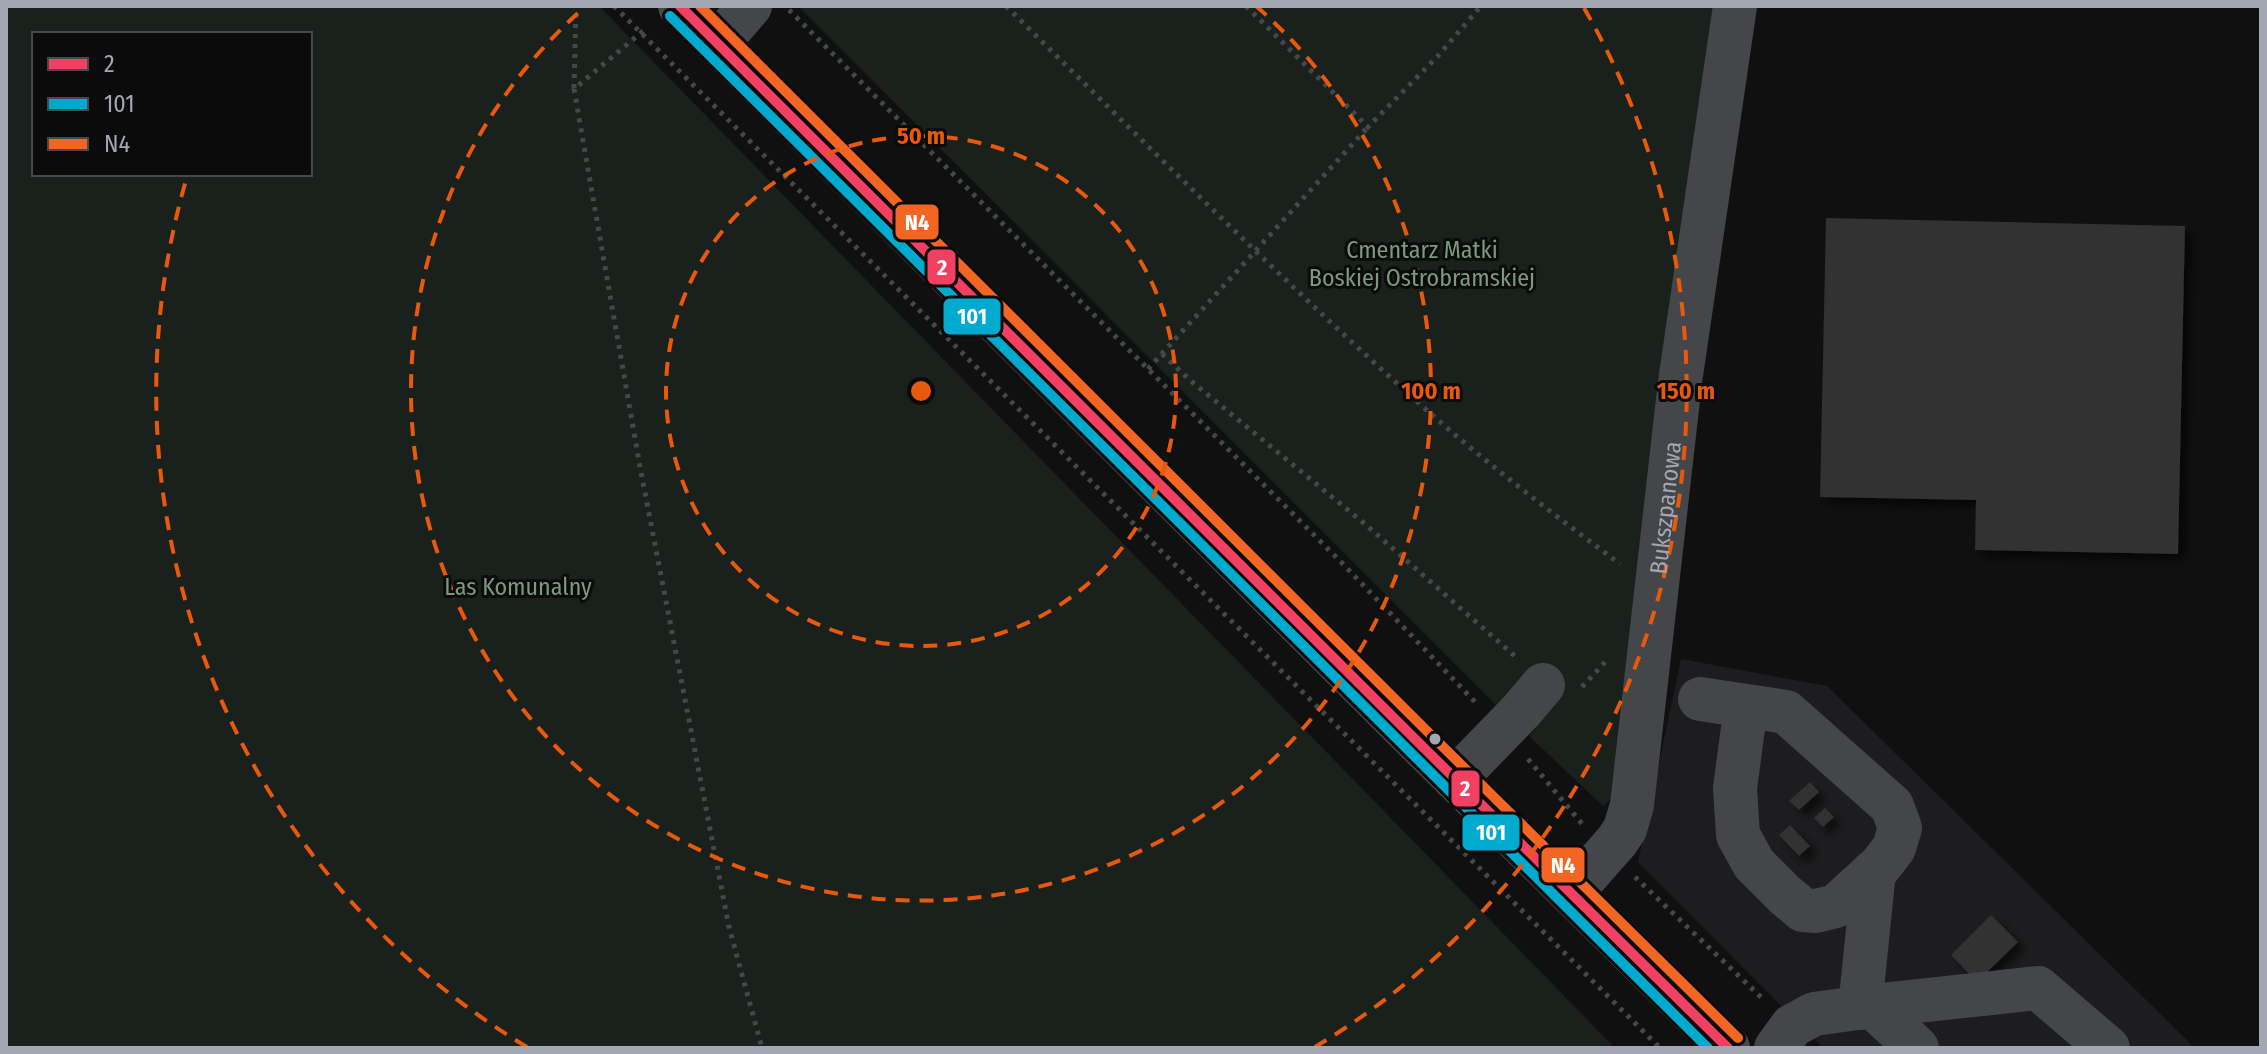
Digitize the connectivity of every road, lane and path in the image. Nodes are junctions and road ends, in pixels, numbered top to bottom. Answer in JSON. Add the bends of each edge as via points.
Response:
{"nodes":[{"id":1,"x":576,"y":6,"type":"edge"},
{"id":2,"x":614,"y":6,"type":"edge"},
{"id":3,"x":680,"y":6,"type":"edge"},
{"id":4,"x":750,"y":6,"type":"edge"},
{"id":5,"x":785,"y":6,"type":"edge"},
{"id":6,"x":1006,"y":6,"type":"edge"},
{"id":7,"x":1246,"y":6,"type":"edge"},
{"id":8,"x":1481,"y":6,"type":"edge"},
{"id":9,"x":1735,"y":6,"type":"edge"},
{"id":10,"x":641,"y":33,"type":"junction"},
{"id":11,"x":718,"y":43,"type":"junction"},
{"id":12,"x":574,"y":89,"type":"junction"},
{"id":13,"x":1368,"y":127,"type":"junction"},
{"id":14,"x":1255,"y":251,"type":"junction"},
{"id":15,"x":1162,"y":354,"type":"junction"},
{"id":16,"x":1148,"y":369,"type":"junction"},
{"id":17,"x":1626,"y":569,"type":"dead end"},
{"id":18,"x":1617,"y":650,"type":"dead end"},
{"id":19,"x":1543,"y":685,"type":"junction"},
{"id":20,"x":1700,"y":699,"type":"dead end"},
{"id":21,"x":1746,"y":706,"type":"junction"},
{"id":22,"x":1502,"y":730,"type":"junction"},
{"id":23,"x":1455,"y":779,"type":"junction"},
{"id":24,"x":1607,"y":850,"type":"junction"},
{"id":25,"x":1874,"y":871,"type":"junction"},
{"id":26,"x":1571,"y":893,"type":"junction"},
{"id":27,"x":1866,"y":1007,"type":"junction"},
{"id":28,"x":1784,"y":1037,"type":"edge"},
{"id":29,"x":762,"y":1048,"type":"edge"},
{"id":30,"x":1660,"y":1048,"type":"edge"},
{"id":31,"x":1728,"y":1048,"type":"edge"},
{"id":32,"x":1917,"y":1048,"type":"edge"},
{"id":33,"x":2108,"y":1048,"type":"edge"}],
"edges":[{"from":1,"to":12,"type":"path"},
{"from":2,"to":10,"type":"path"},
{"from":3,"to":11,"type":"highway"},
{"from":4,"to":11,"type":"street"},
{"from":5,"to":16,"type":"path"},
{"from":6,"to":14,"type":"path"},
{"from":7,"to":13,"type":"path"},
{"from":8,"to":13,"type":"path"},
{"from":9,"to":24,"type":"street","name":"Bukszpanowa","via":[[1680,382],[1632,805],[1625,829]]},
{"from":10,"to":12,"type":"path"},
{"from":10,"to":30,"type":"path"},
{"from":11,"to":23,"type":"highway"},
{"from":12,"to":29,"type":"path","via":[[729,927]]},
{"from":13,"to":14,"type":"path"},
{"from":14,"to":15,"type":"path"},
{"from":14,"to":17,"type":"path","via":[[1414,399]]},
{"from":15,"to":16,"type":"path"},
{"from":15,"to":19,"type":"path","via":[[1365,524]]},
{"from":16,"to":22,"type":"path"},
{"from":18,"to":19,"type":"path","via":[[1563,706]]},
{"from":19,"to":22,"type":"street"},
{"from":20,"to":21,"type":"street"},
{"from":21,"to":25,"type":"street","via":[[1786,712],[1892,806],[1900,828],[1894,848]]},
{"from":21,"to":25,"type":"street","via":[[1735,788],[1738,835],[1754,864],[1803,910],[1816,911],[1836,906]]},
{"from":22,"to":23,"type":"street"},
{"from":22,"to":24,"type":"path"},
{"from":23,"to":26,"type":"highway"},
{"from":24,"to":26,"type":"street","name":"Bukszpanowa"},
{"from":24,"to":28,"type":"path"},
{"from":25,"to":27,"type":"street"},
{"from":26,"to":31,"type":"highway"},
{"from":27,"to":28,"type":"street","via":[[1814,1014]]},
{"from":27,"to":32,"type":"street"},
{"from":27,"to":33,"type":"street","via":[[2038,988]]}]}
